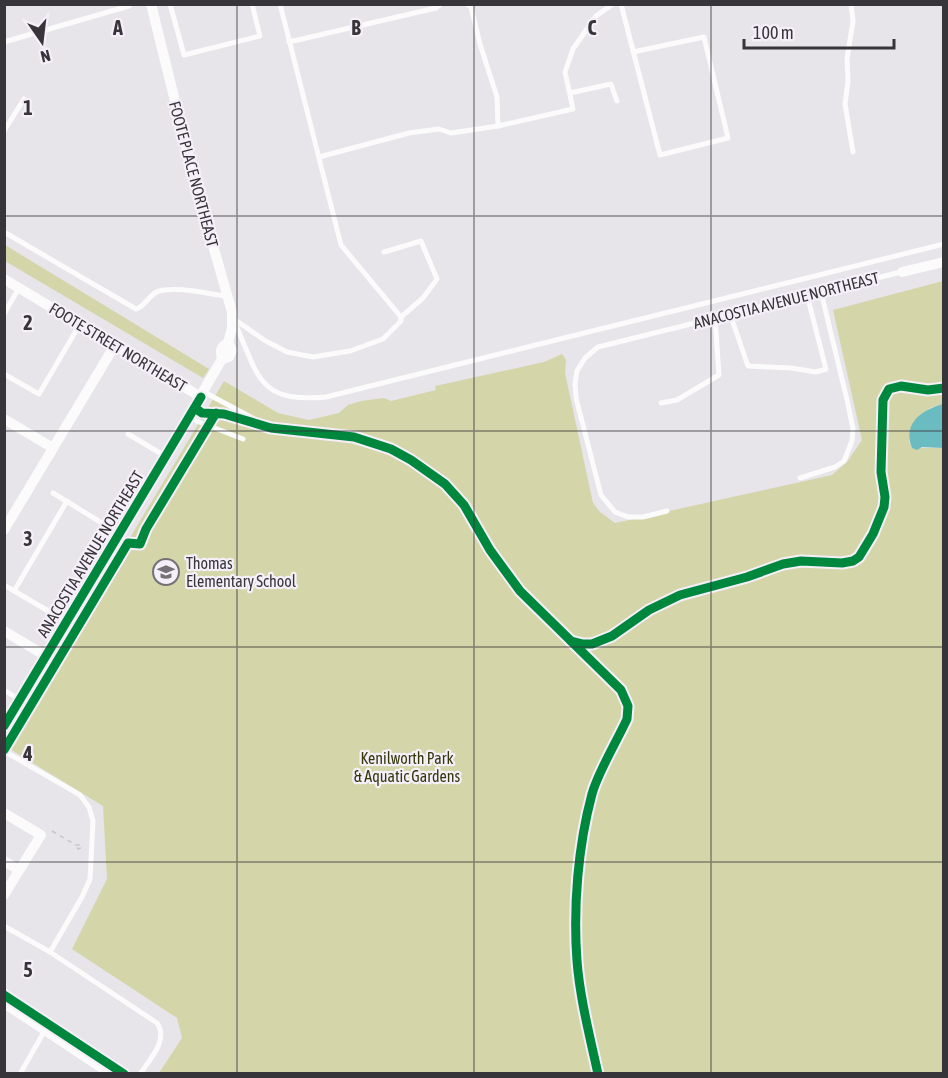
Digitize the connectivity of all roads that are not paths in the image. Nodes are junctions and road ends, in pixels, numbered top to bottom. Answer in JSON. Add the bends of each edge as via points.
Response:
{"nodes":[{"id":1,"x":151,"y":4,"type":"edge"},
{"id":2,"x":170,"y":4,"type":"edge"},
{"id":3,"x":252,"y":4,"type":"edge"},
{"id":4,"x":280,"y":4,"type":"edge"},
{"id":5,"x":441,"y":4,"type":"edge"},
{"id":6,"x":467,"y":4,"type":"edge"},
{"id":7,"x":613,"y":4,"type":"edge"},
{"id":8,"x":621,"y":4,"type":"edge"},
{"id":9,"x":851,"y":4,"type":"edge"},
{"id":10,"x":129,"y":6,"type":"edge"},
{"id":11,"x":4,"y":42,"type":"edge"},
{"id":12,"x":289,"y":42,"type":"junction"},
{"id":13,"x":633,"y":52,"type":"junction"},
{"id":14,"x":570,"y":93,"type":"junction"},
{"id":15,"x":24,"y":99,"type":"dead end"},
{"id":16,"x":617,"y":101,"type":"dead end"},
{"id":17,"x":498,"y":126,"type":"junction"},
{"id":18,"x":4,"y":131,"type":"edge"},
{"id":19,"x":853,"y":152,"type":"dead end"},
{"id":20,"x":319,"y":157,"type":"junction"},
{"id":21,"x":4,"y":232,"type":"edge"},
{"id":22,"x":944,"y":244,"type":"edge"},
{"id":23,"x":384,"y":252,"type":"dead end"},
{"id":24,"x":944,"y":262,"type":"edge"},
{"id":25,"x":902,"y":272,"type":"joint"},
{"id":26,"x":4,"y":279,"type":"edge"},
{"id":27,"x":19,"y":288,"type":"junction"},
{"id":28,"x":821,"y":292,"type":"junction"},
{"id":29,"x":807,"y":295,"type":"junction"},
{"id":30,"x":228,"y":296,"type":"junction"},
{"id":31,"x":4,"y":314,"type":"edge"},
{"id":32,"x":730,"y":314,"type":"junction"},
{"id":33,"x":401,"y":317,"type":"junction"},
{"id":34,"x":233,"y":318,"type":"junction"},
{"id":35,"x":715,"y":318,"type":"junction"},
{"id":36,"x":80,"y":324,"type":"junction"},
{"id":37,"x":115,"y":345,"type":"junction"},
{"id":38,"x":4,"y":374,"type":"edge"},
{"id":39,"x":203,"y":394,"type":"junction"},
{"id":40,"x":661,"y":403,"type":"dead end"},
{"id":41,"x":189,"y":418,"type":"junction"},
{"id":42,"x":4,"y":419,"type":"edge"},
{"id":43,"x":271,"y":428,"type":"dead end"},
{"id":44,"x":128,"y":434,"type":"dead end"},
{"id":45,"x":243,"y":440,"type":"dead end"},
{"id":46,"x":53,"y":448,"type":"junction"},
{"id":47,"x":166,"y":456,"type":"junction"},
{"id":48,"x":800,"y":478,"type":"dead end"},
{"id":49,"x":53,"y":493,"type":"dead end"},
{"id":50,"x":66,"y":501,"type":"junction"},
{"id":51,"x":667,"y":511,"type":"dead end"},
{"id":52,"x":4,"y":530,"type":"edge"},
{"id":53,"x":120,"y":534,"type":"junction"},
{"id":54,"x":4,"y":585,"type":"edge"},
{"id":55,"x":14,"y":591,"type":"junction"},
{"id":56,"x":67,"y":622,"type":"junction"},
{"id":57,"x":4,"y":631,"type":"edge"},
{"id":58,"x":46,"y":656,"type":"junction"},
{"id":59,"x":4,"y":690,"type":"edge"},
{"id":60,"x":21,"y":700,"type":"junction"},
{"id":61,"x":4,"y":726,"type":"edge"},
{"id":62,"x":4,"y":751,"type":"edge"},
{"id":63,"x":4,"y":813,"type":"edge"},
{"id":64,"x":4,"y":861,"type":"edge"},
{"id":65,"x":19,"y":870,"type":"junction"},
{"id":66,"x":4,"y":895,"type":"edge"},
{"id":67,"x":4,"y":926,"type":"edge"},
{"id":68,"x":50,"y":952,"type":"junction"},
{"id":69,"x":4,"y":1003,"type":"edge"},
{"id":70,"x":45,"y":1030,"type":"junction"},
{"id":71,"x":20,"y":1074,"type":"edge"},
{"id":72,"x":111,"y":1074,"type":"edge"},
{"id":73,"x":141,"y":1074,"type":"edge"}],
"edges":[{"from":1,"to":30,"type":"street","name":"FOOTE PLACE NORTHEAST","via":[[193,176]]},
{"from":2,"to":3,"type":"lane","via":[[184,55],[260,36]]},
{"from":4,"to":12,"type":"lane"},
{"from":5,"to":12,"type":"lane"},
{"from":6,"to":17,"type":"lane","via":[[497,97]]},
{"from":7,"to":14,"type":"lane","via":[[596,16],[573,49],[565,72]]},
{"from":8,"to":13,"type":"lane"},
{"from":9,"to":19,"type":"lane","via":[[853,21],[845,104]]},
{"from":10,"to":11,"type":"lane"},
{"from":12,"to":20,"type":"lane"},
{"from":13,"to":13,"type":"lane","via":[[660,155],[728,138],[704,37]]},
{"from":14,"to":16,"type":"lane","via":[[611,84]]},
{"from":14,"to":17,"type":"lane","via":[[573,109]]},
{"from":15,"to":18,"type":"lane"},
{"from":17,"to":20,"type":"lane","via":[[451,133],[439,129],[409,133]]},
{"from":20,"to":33,"type":"lane","via":[[341,245]]},
{"from":21,"to":30,"type":"lane","via":[[136,309],[160,290]]},
{"from":22,"to":34,"type":"lane","via":[[326,397],[284,396],[267,387]]},
{"from":23,"to":33,"type":"lane","via":[[421,241],[437,279]]},
{"from":24,"to":25,"type":"street","name":"ANACOSTIA AVENUE NORTHEAST"},
{"from":25,"to":28,"type":"lane","name":"ANACOSTIA AVENUE NORTHEAST"},
{"from":26,"to":27,"type":"street","name":"FOOTE STREET NORTHEAST"},
{"from":27,"to":31,"type":"lane"},
{"from":27,"to":36,"type":"street","name":"FOOTE STREET NORTHEAST"},
{"from":28,"to":29,"type":"lane","name":"ANACOSTIA AVENUE NORTHEAST"},
{"from":28,"to":48,"type":"lane","via":[[848,404],[852,441],[844,461],[836,467]]},
{"from":29,"to":32,"type":"lane","name":"ANACOSTIA AVENUE NORTHEAST"},
{"from":29,"to":32,"type":"lane","via":[[826,369],[816,372],[748,366]]},
{"from":30,"to":34,"type":"street","name":"FOOTE PLACE NORTHEAST"},
{"from":32,"to":35,"type":"lane","name":"ANACOSTIA AVENUE NORTHEAST"},
{"from":33,"to":34,"type":"lane","via":[[383,339],[350,351],[313,357],[287,352]]},
{"from":34,"to":39,"type":"street","name":"FOOTE PLACE NORTHEAST","via":[[228,343],[220,351],[222,359]]},
{"from":35,"to":40,"type":"lane","via":[[719,375],[677,400]]},
{"from":35,"to":51,"type":"lane","name":"ANACOSTIA AVENUE NORTHEAST","via":[[598,347],[577,371],[576,398],[596,479],[608,506],[636,518]]},
{"from":36,"to":37,"type":"street","name":"FOOTE STREET NORTHEAST"},
{"from":36,"to":38,"type":"lane","via":[[39,394]]},
{"from":37,"to":39,"type":"street","name":"FOOTE STREET NORTHEAST"},
{"from":37,"to":46,"type":"street"},
{"from":39,"to":41,"type":"street","name":"ANACOSTIA AVENUE NORTHEAST"},
{"from":39,"to":43,"type":"lane"},
{"from":41,"to":45,"type":"lane"},
{"from":41,"to":47,"type":"street","name":"ANACOSTIA AVENUE NORTHEAST"},
{"from":42,"to":46,"type":"street"},
{"from":44,"to":47,"type":"lane"},
{"from":46,"to":52,"type":"street"},
{"from":47,"to":53,"type":"street","name":"ANACOSTIA AVENUE NORTHEAST"},
{"from":49,"to":50,"type":"lane"},
{"from":50,"to":53,"type":"lane"},
{"from":50,"to":55,"type":"lane"},
{"from":53,"to":56,"type":"street","name":"ANACOSTIA AVENUE NORTHEAST"},
{"from":54,"to":55,"type":"lane"},
{"from":55,"to":56,"type":"lane"},
{"from":56,"to":58,"type":"street","name":"ANACOSTIA AVENUE NORTHEAST"},
{"from":57,"to":58,"type":"street"},
{"from":58,"to":60,"type":"street","name":"ANACOSTIA AVENUE NORTHEAST"},
{"from":59,"to":60,"type":"lane"},
{"from":60,"to":61,"type":"street","name":"ANACOSTIA AVENUE NORTHEAST"},
{"from":62,"to":68,"type":"lane","via":[[80,795],[93,821],[90,879]]},
{"from":63,"to":65,"type":"street","via":[[40,835]]},
{"from":64,"to":65,"type":"street"},
{"from":65,"to":66,"type":"street"},
{"from":67,"to":68,"type":"lane"},
{"from":68,"to":73,"type":"lane","via":[[157,1023],[162,1032],[160,1043]]},
{"from":69,"to":70,"type":"street"},
{"from":70,"to":71,"type":"lane"},
{"from":70,"to":72,"type":"street"}]}
